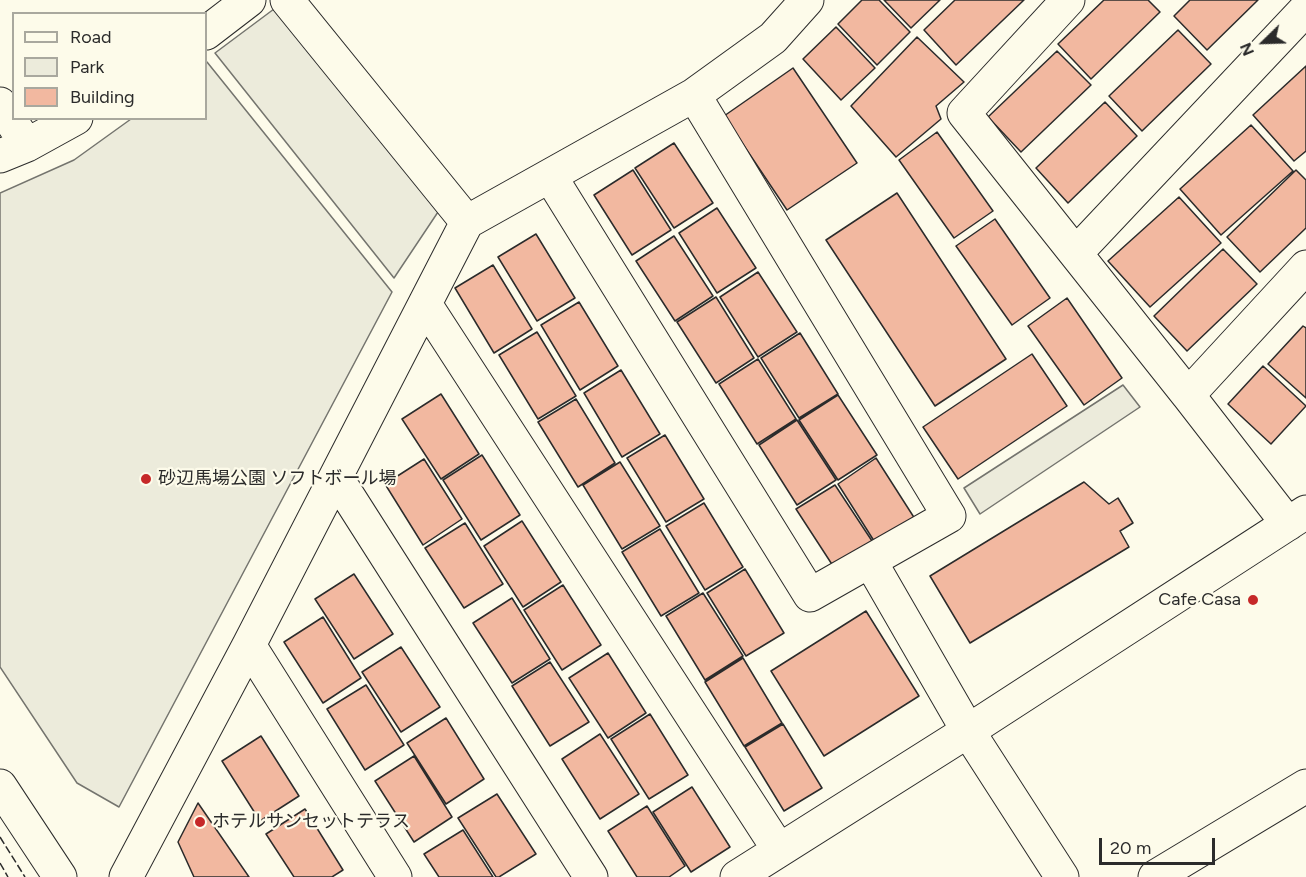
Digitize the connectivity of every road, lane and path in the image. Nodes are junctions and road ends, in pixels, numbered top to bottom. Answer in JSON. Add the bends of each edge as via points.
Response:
{"nodes":[{"id":1,"x":249,"y":0,"type":"edge"},
{"id":2,"x":287,"y":0,"type":"edge"},
{"id":3,"x":807,"y":0,"type":"edge"},
{"id":4,"x":1068,"y":0,"type":"edge"},
{"id":5,"x":1306,"y":9,"type":"edge"},
{"id":6,"x":207,"y":32,"type":"edge"},
{"id":7,"x":694,"y":95,"type":"junction"},
{"id":8,"x":0,"y":104,"type":"edge"},
{"id":9,"x":72,"y":120,"type":"edge"},
{"id":10,"x":14,"y":150,"type":"edge"},
{"id":11,"x":550,"y":176,"type":"junction"},
{"id":12,"x":467,"y":222,"type":"junction"},
{"id":13,"x":1076,"y":254,"type":"junction"},
{"id":14,"x":1306,"y":267,"type":"edge"},
{"id":15,"x":425,"y":303,"type":"junction"},
{"id":16,"x":1188,"y":395,"type":"junction"},
{"id":17,"x":336,"y":477,"type":"junction"},
{"id":18,"x":1297,"y":518,"type":"edge"},
{"id":19,"x":870,"y":561,"type":"junction"},
{"id":20,"x":249,"y":645,"type":"junction"},
{"id":21,"x":968,"y":731,"type":"junction"},
{"id":22,"x":0,"y":786,"type":"edge"},
{"id":23,"x":1302,"y":797,"type":"edge"},
{"id":24,"x":779,"y":850,"type":"junction"},
{"id":25,"x":60,"y":877,"type":"edge"},
{"id":26,"x":126,"y":877,"type":"edge"},
{"id":27,"x":395,"y":877,"type":"edge"},
{"id":28,"x":591,"y":877,"type":"edge"},
{"id":29,"x":737,"y":877,"type":"edge"},
{"id":30,"x":1062,"y":877,"type":"edge"},
{"id":31,"x":1155,"y":877,"type":"edge"}],
"edges":[{"from":1,"to":6,"type":"street"},
{"from":2,"to":12,"type":"street"},
{"from":3,"to":7,"type":"street","via":[[773,38]]},
{"from":4,"to":13,"type":"street","via":[[964,113]]},
{"from":5,"to":13,"type":"street"},
{"from":7,"to":11,"type":"street"},
{"from":7,"to":19,"type":"street","via":[[949,516]]},
{"from":8,"to":10,"type":"street"},
{"from":9,"to":10,"type":"street"},
{"from":11,"to":12,"type":"street"},
{"from":11,"to":19,"type":"street","via":[[810,595]]},
{"from":12,"to":15,"type":"street"},
{"from":13,"to":16,"type":"street"},
{"from":14,"to":16,"type":"street"},
{"from":15,"to":17,"type":"street"},
{"from":15,"to":24,"type":"street"},
{"from":16,"to":18,"type":"street"},
{"from":17,"to":20,"type":"street"},
{"from":17,"to":28,"type":"street"},
{"from":18,"to":21,"type":"street"},
{"from":19,"to":21,"type":"street"},
{"from":20,"to":26,"type":"street"},
{"from":20,"to":27,"type":"street"},
{"from":21,"to":24,"type":"street"},
{"from":21,"to":30,"type":"street"},
{"from":22,"to":25,"type":"street"},
{"from":23,"to":31,"type":"street"},
{"from":24,"to":29,"type":"street"}]}
